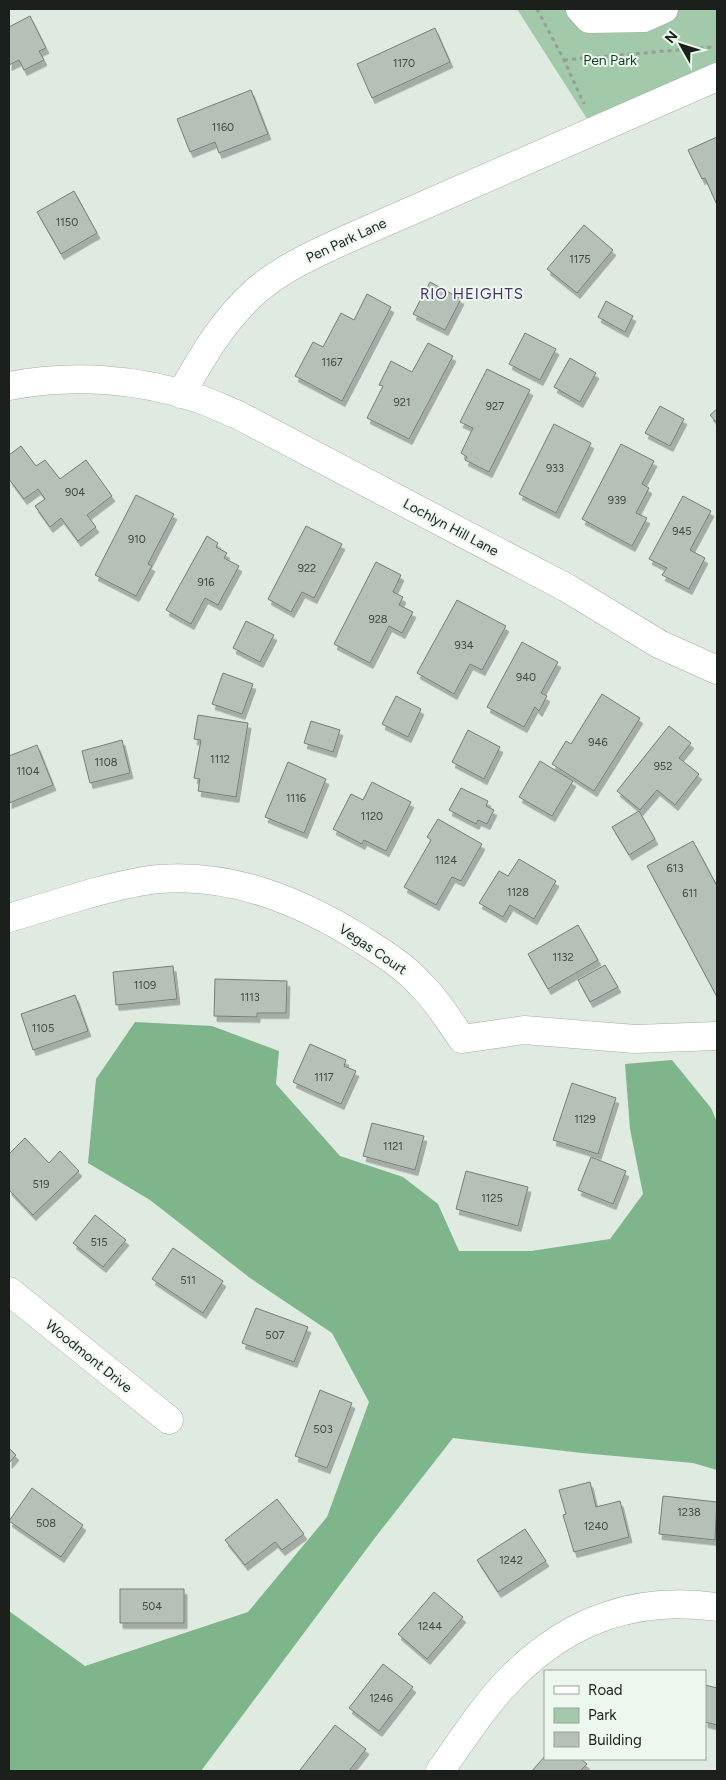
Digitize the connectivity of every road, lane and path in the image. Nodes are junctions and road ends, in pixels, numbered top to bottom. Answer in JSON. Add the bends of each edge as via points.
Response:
{"nodes":[{"id":1,"x":537,"y":9,"type":"edge"},
{"id":2,"x":580,"y":9,"type":"edge"},
{"id":3,"x":664,"y":9,"type":"edge"},
{"id":4,"x":717,"y":46,"type":"edge"},
{"id":5,"x":564,"y":60,"type":"junction"},
{"id":6,"x":717,"y":77,"type":"edge"},
{"id":7,"x":595,"y":130,"type":"junction"},
{"id":8,"x":9,"y":386,"type":"edge"},
{"id":9,"x":181,"y":394,"type":"junction"},
{"id":10,"x":717,"y":670,"type":"edge"},
{"id":11,"x":9,"y":918,"type":"edge"},
{"id":12,"x":717,"y":1036,"type":"edge"},
{"id":13,"x":9,"y":1291,"type":"edge"},
{"id":14,"x":168,"y":1420,"type":"dead end"},
{"id":15,"x":717,"y":1607,"type":"edge"},
{"id":16,"x":440,"y":1771,"type":"edge"}],
"edges":[{"from":1,"to":5,"type":"path"},
{"from":2,"to":3,"type":"street","via":[[589,19],[598,19],[644,18]]},
{"from":4,"to":5,"type":"path"},
{"from":5,"to":7,"type":"path"},
{"from":6,"to":7,"type":"street","name":"Pen Park Lane"},
{"from":7,"to":9,"type":"street","name":"Pen Park Lane","via":[[356,234],[282,272],[256,291],[231,316],[209,345]]},
{"from":8,"to":9,"type":"street","via":[[65,379],[98,380],[128,382]]},
{"from":9,"to":10,"type":"street","name":"Lochlyn Hill Lane","via":[[238,415],[567,588],[659,644]]},
{"from":11,"to":12,"type":"street","name":"Vegas Court","via":[[124,884],[158,879],[234,884],[305,908],[386,955],[423,986],[462,1039],[524,1030],[635,1038]]},
{"from":13,"to":14,"type":"street","name":"Woodmont Drive"},
{"from":15,"to":16,"type":"street","via":[[689,1603],[648,1605],[610,1614],[573,1630],[540,1652],[512,1677]]}]}
